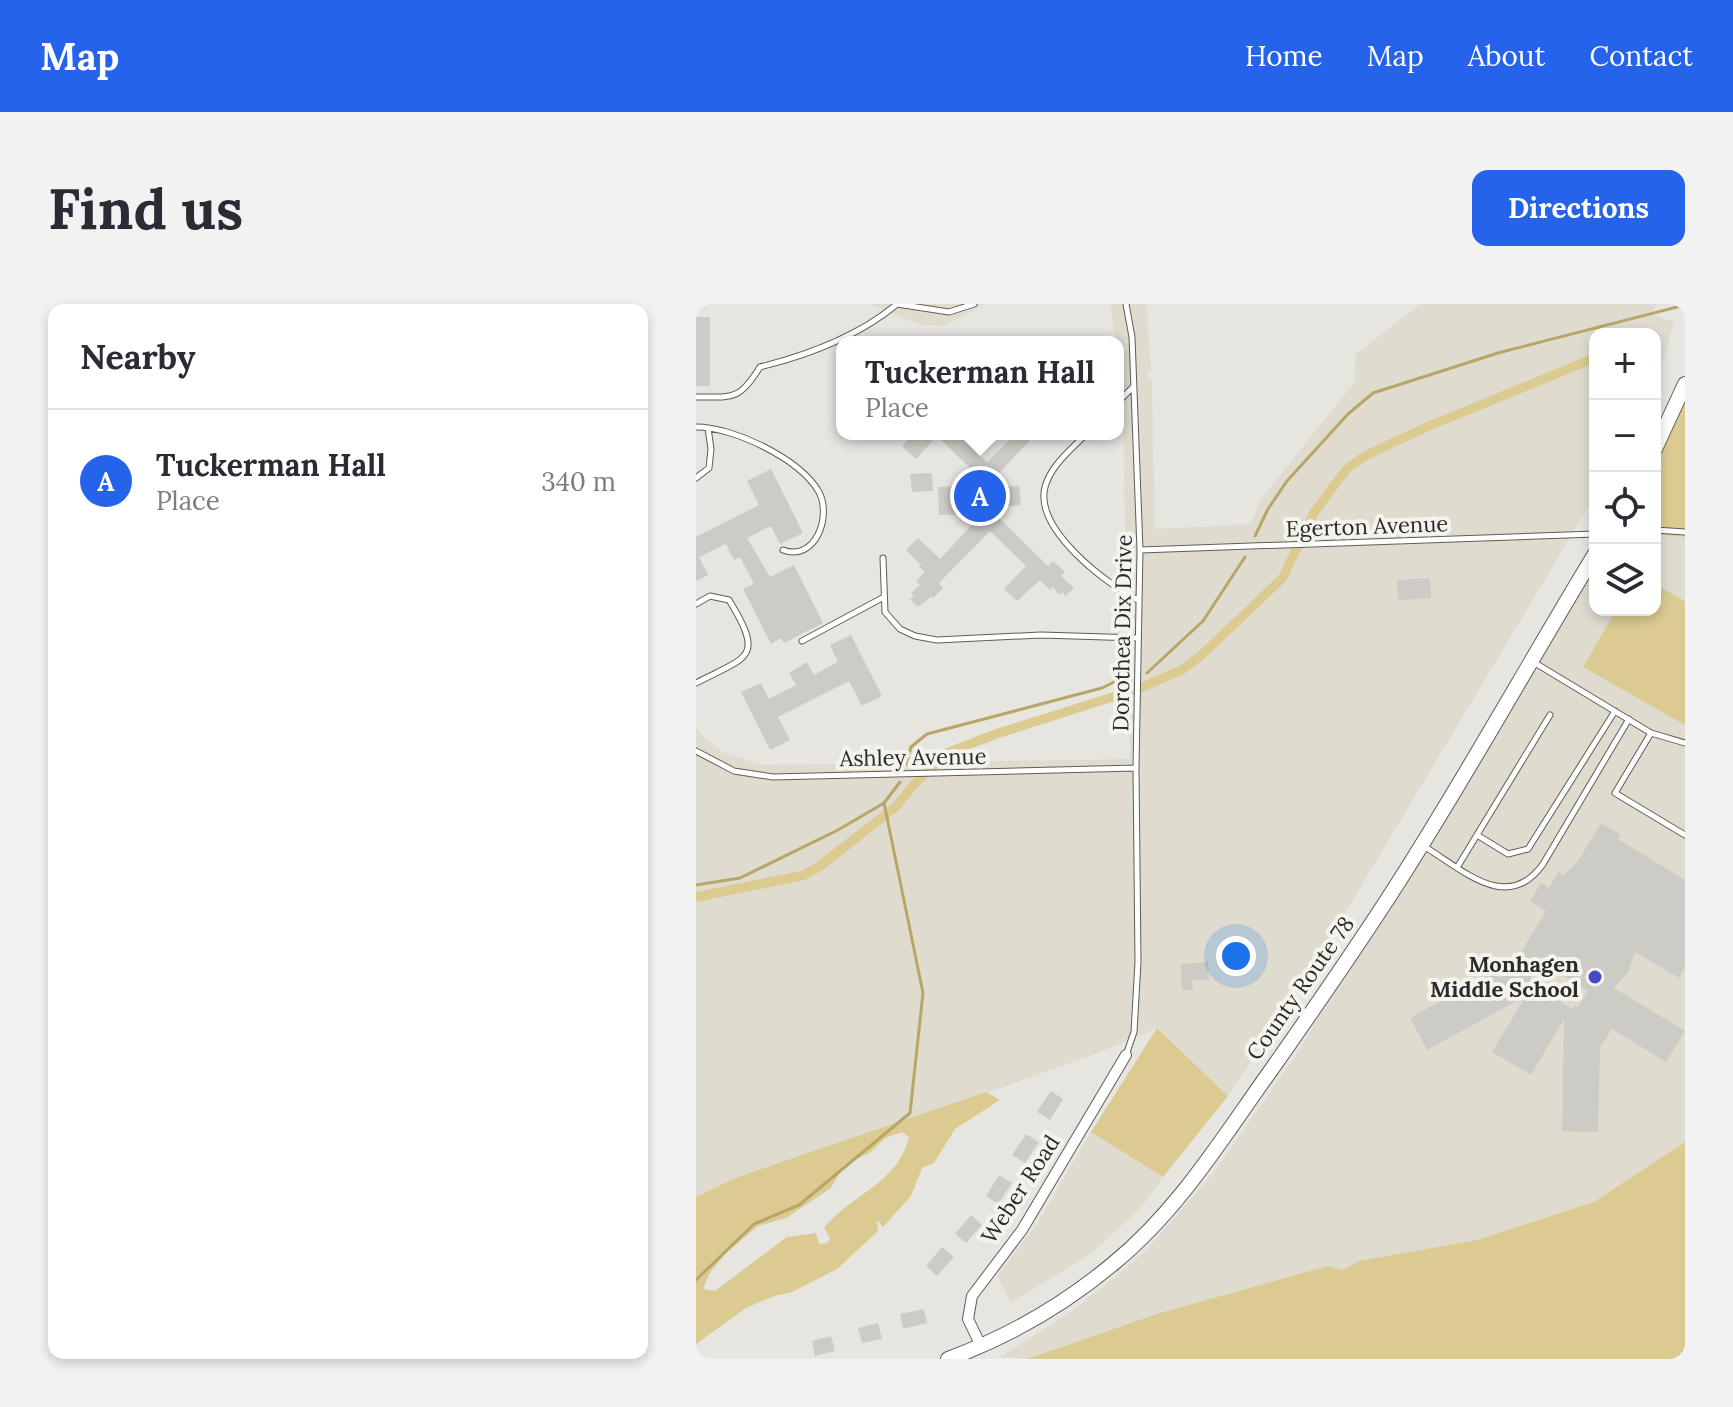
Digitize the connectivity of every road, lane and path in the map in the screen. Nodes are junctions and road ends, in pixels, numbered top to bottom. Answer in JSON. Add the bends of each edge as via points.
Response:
{"nodes":[{"id":1,"x":896,"y":304,"type":"edge"},
{"id":2,"x":974,"y":304,"type":"edge"},
{"id":3,"x":1126,"y":304,"type":"edge"},
{"id":4,"x":844,"y":336,"type":"edge"},
{"id":5,"x":836,"y":340,"type":"edge"},
{"id":6,"x":1685,"y":384,"type":"edge"},
{"id":7,"x":1134,"y":386,"type":"junction"},
{"id":8,"x":1124,"y":396,"type":"edge"},
{"id":9,"x":696,"y":397,"type":"edge"},
{"id":10,"x":696,"y":427,"type":"edge"},
{"id":11,"x":708,"y":428,"type":"junction"},
{"id":12,"x":1661,"y":436,"type":"edge"},
{"id":13,"x":1080,"y":440,"type":"edge"},
{"id":14,"x":696,"y":478,"type":"edge"},
{"id":15,"x":1661,"y":530,"type":"edge"},
{"id":16,"x":1685,"y":532,"type":"edge"},
{"id":17,"x":1589,"y":534,"type":"edge"},
{"id":18,"x":783,"y":550,"type":"dead end"},
{"id":19,"x":1140,"y":550,"type":"junction"},
{"id":20,"x":883,"y":558,"type":"dead end"},
{"id":21,"x":1589,"y":564,"type":"edge"},
{"id":22,"x":884,"y":597,"type":"junction"},
{"id":23,"x":1139,"y":600,"type":"junction"},
{"id":24,"x":696,"y":604,"type":"edge"},
{"id":25,"x":1138,"y":638,"type":"junction"},
{"id":26,"x":802,"y":641,"type":"dead end"},
{"id":27,"x":1531,"y":660,"type":"junction"},
{"id":28,"x":696,"y":683,"type":"edge"},
{"id":29,"x":1615,"y":711,"type":"junction"},
{"id":30,"x":1550,"y":715,"type":"dead end"},
{"id":31,"x":1629,"y":719,"type":"junction"},
{"id":32,"x":1651,"y":733,"type":"junction"},
{"id":33,"x":1685,"y":743,"type":"edge"},
{"id":34,"x":696,"y":751,"type":"edge"},
{"id":35,"x":1136,"y":768,"type":"junction"},
{"id":36,"x":1477,"y":835,"type":"junction"},
{"id":37,"x":1685,"y":835,"type":"edge"},
{"id":38,"x":1421,"y":844,"type":"junction"},
{"id":39,"x":1458,"y":866,"type":"junction"},
{"id":40,"x":1126,"y":1055,"type":"joint"},
{"id":41,"x":981,"y":1346,"type":"junction"},
{"id":42,"x":948,"y":1359,"type":"edge"}],
"edges":[{"from":1,"to":2,"type":"lane","via":[[949,312]]},
{"from":1,"to":4,"type":"lane","via":[[876,322]]},
{"from":3,"to":7,"type":"lane","name":"Dorothea Dix Drive"},
{"from":5,"to":9,"type":"lane","via":[[760,367],[733,397]]},
{"from":6,"to":12,"type":"street"},
{"from":7,"to":8,"type":"lane"},
{"from":7,"to":19,"type":"lane","name":"Dorothea Dix Drive"},
{"from":10,"to":11,"type":"lane"},
{"from":11,"to":14,"type":"lane","via":[[709,468]]},
{"from":11,"to":18,"type":"lane","via":[[725,430],[774,453],[808,478],[821,495],[822,521],[814,541],[804,552]]},
{"from":13,"to":23,"type":"lane","via":[[1051,472],[1044,490],[1050,520],[1069,547],[1105,580]]},
{"from":15,"to":16,"type":"lane"},
{"from":17,"to":19,"type":"lane","name":"Egerton Avenue"},
{"from":19,"to":23,"type":"lane","name":"Dorothea Dix Drive"},
{"from":20,"to":22,"type":"lane"},
{"from":21,"to":27,"type":"street","name":"County Route 78"},
{"from":22,"to":25,"type":"lane","via":[[885,612],[900,629],[937,640]]},
{"from":22,"to":26,"type":"lane"},
{"from":23,"to":25,"type":"lane","name":"Dorothea Dix Drive"},
{"from":24,"to":28,"type":"lane","via":[[710,596],[729,600],[745,626],[749,648],[744,658]]},
{"from":25,"to":35,"type":"lane","name":"Dorothea Dix Drive"},
{"from":27,"to":29,"type":"lane"},
{"from":27,"to":38,"type":"street","name":"County Route 78"},
{"from":29,"to":31,"type":"lane"},
{"from":29,"to":36,"type":"lane","via":[[1528,849],[1508,854]]},
{"from":30,"to":36,"type":"lane"},
{"from":31,"to":32,"type":"lane"},
{"from":31,"to":39,"type":"lane","via":[[1529,881],[1499,888]]},
{"from":32,"to":33,"type":"lane"},
{"from":32,"to":37,"type":"lane","via":[[1615,793]]},
{"from":34,"to":35,"type":"lane","name":"Ashley Avenue","via":[[734,771],[773,777]]},
{"from":35,"to":40,"type":"lane","name":"Dorothea Dix Drive","via":[[1138,962],[1134,1032]]},
{"from":36,"to":39,"type":"lane"},
{"from":38,"to":39,"type":"lane"},
{"from":38,"to":41,"type":"street","name":"County Route 78","via":[[1345,965],[1162,1216],[1068,1298]]},
{"from":40,"to":41,"type":"street","name":"Weber Road","via":[[1022,1230],[972,1296],[968,1319]]},
{"from":41,"to":42,"type":"street","name":"County Route 78"}]}
